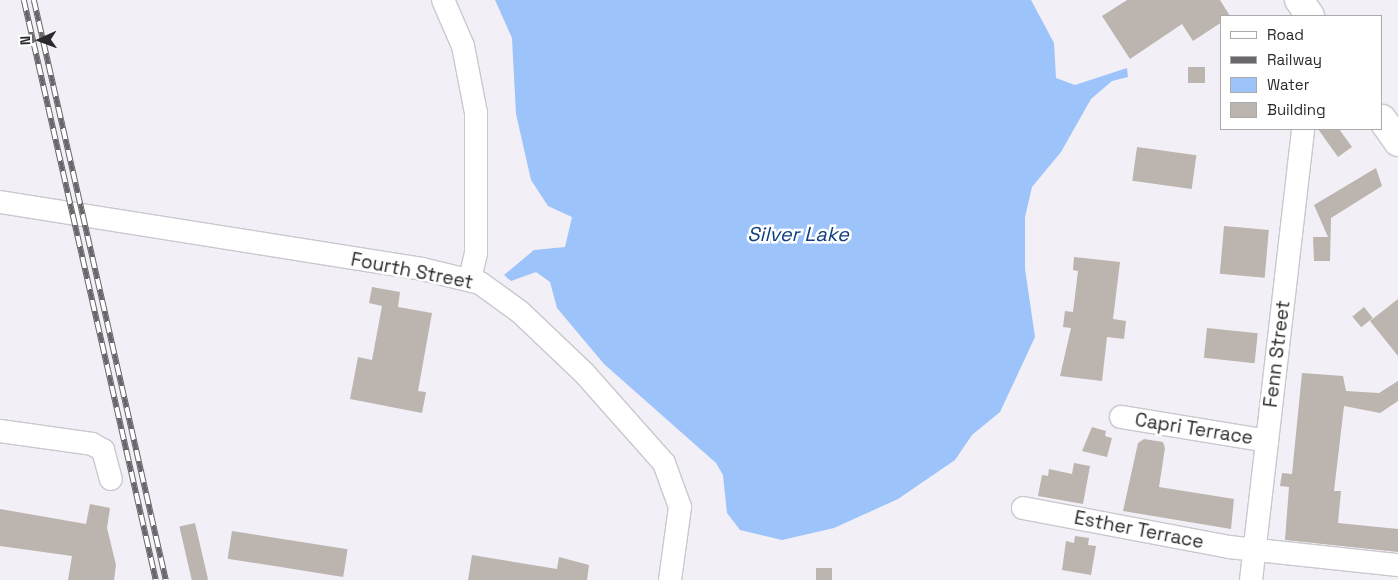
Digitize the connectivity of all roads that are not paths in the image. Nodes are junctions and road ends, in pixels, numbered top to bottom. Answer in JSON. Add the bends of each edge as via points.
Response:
{"nodes":[{"id":1,"x":443,"y":0,"type":"edge"},
{"id":2,"x":1299,"y":0,"type":"edge"},
{"id":3,"x":1309,"y":15,"type":"edge"},
{"id":4,"x":1383,"y":120,"type":"edge"},
{"id":5,"x":1303,"y":130,"type":"edge"},
{"id":6,"x":1398,"y":142,"type":"edge"},
{"id":7,"x":0,"y":202,"type":"edge"},
{"id":8,"x":470,"y":280,"type":"junction"},
{"id":9,"x":1121,"y":417,"type":"dead end"},
{"id":10,"x":0,"y":431,"type":"edge"},
{"id":11,"x":1267,"y":441,"type":"junction"},
{"id":12,"x":111,"y":479,"type":"dead end"},
{"id":13,"x":1023,"y":508,"type":"dead end"},
{"id":14,"x":1255,"y":549,"type":"junction"},
{"id":15,"x":1398,"y":565,"type":"edge"},
{"id":16,"x":670,"y":580,"type":"edge"},
{"id":17,"x":1251,"y":580,"type":"edge"}],
"edges":[{"from":1,"to":8,"type":"street","via":[[463,46],[476,113],[476,253]]},
{"from":2,"to":3,"type":"highway"},
{"from":4,"to":6,"type":"highway"},
{"from":5,"to":11,"type":"street","name":"Fenn Street"},
{"from":7,"to":8,"type":"street","name":"Fourth Street"},
{"from":8,"to":16,"type":"street","name":"Fourth Street","via":[[504,300],[556,345],[627,418],[664,463],[680,507]]},
{"from":9,"to":11,"type":"street","name":"Capri Terrace"},
{"from":10,"to":12,"type":"street","via":[[92,444],[103,450]]},
{"from":11,"to":14,"type":"street","name":"Fenn Street"},
{"from":13,"to":14,"type":"street","name":"Esther Terrace"},
{"from":14,"to":15,"type":"street","name":"Esther Terrace"},
{"from":14,"to":17,"type":"street","name":"Fenn Street"}]}
